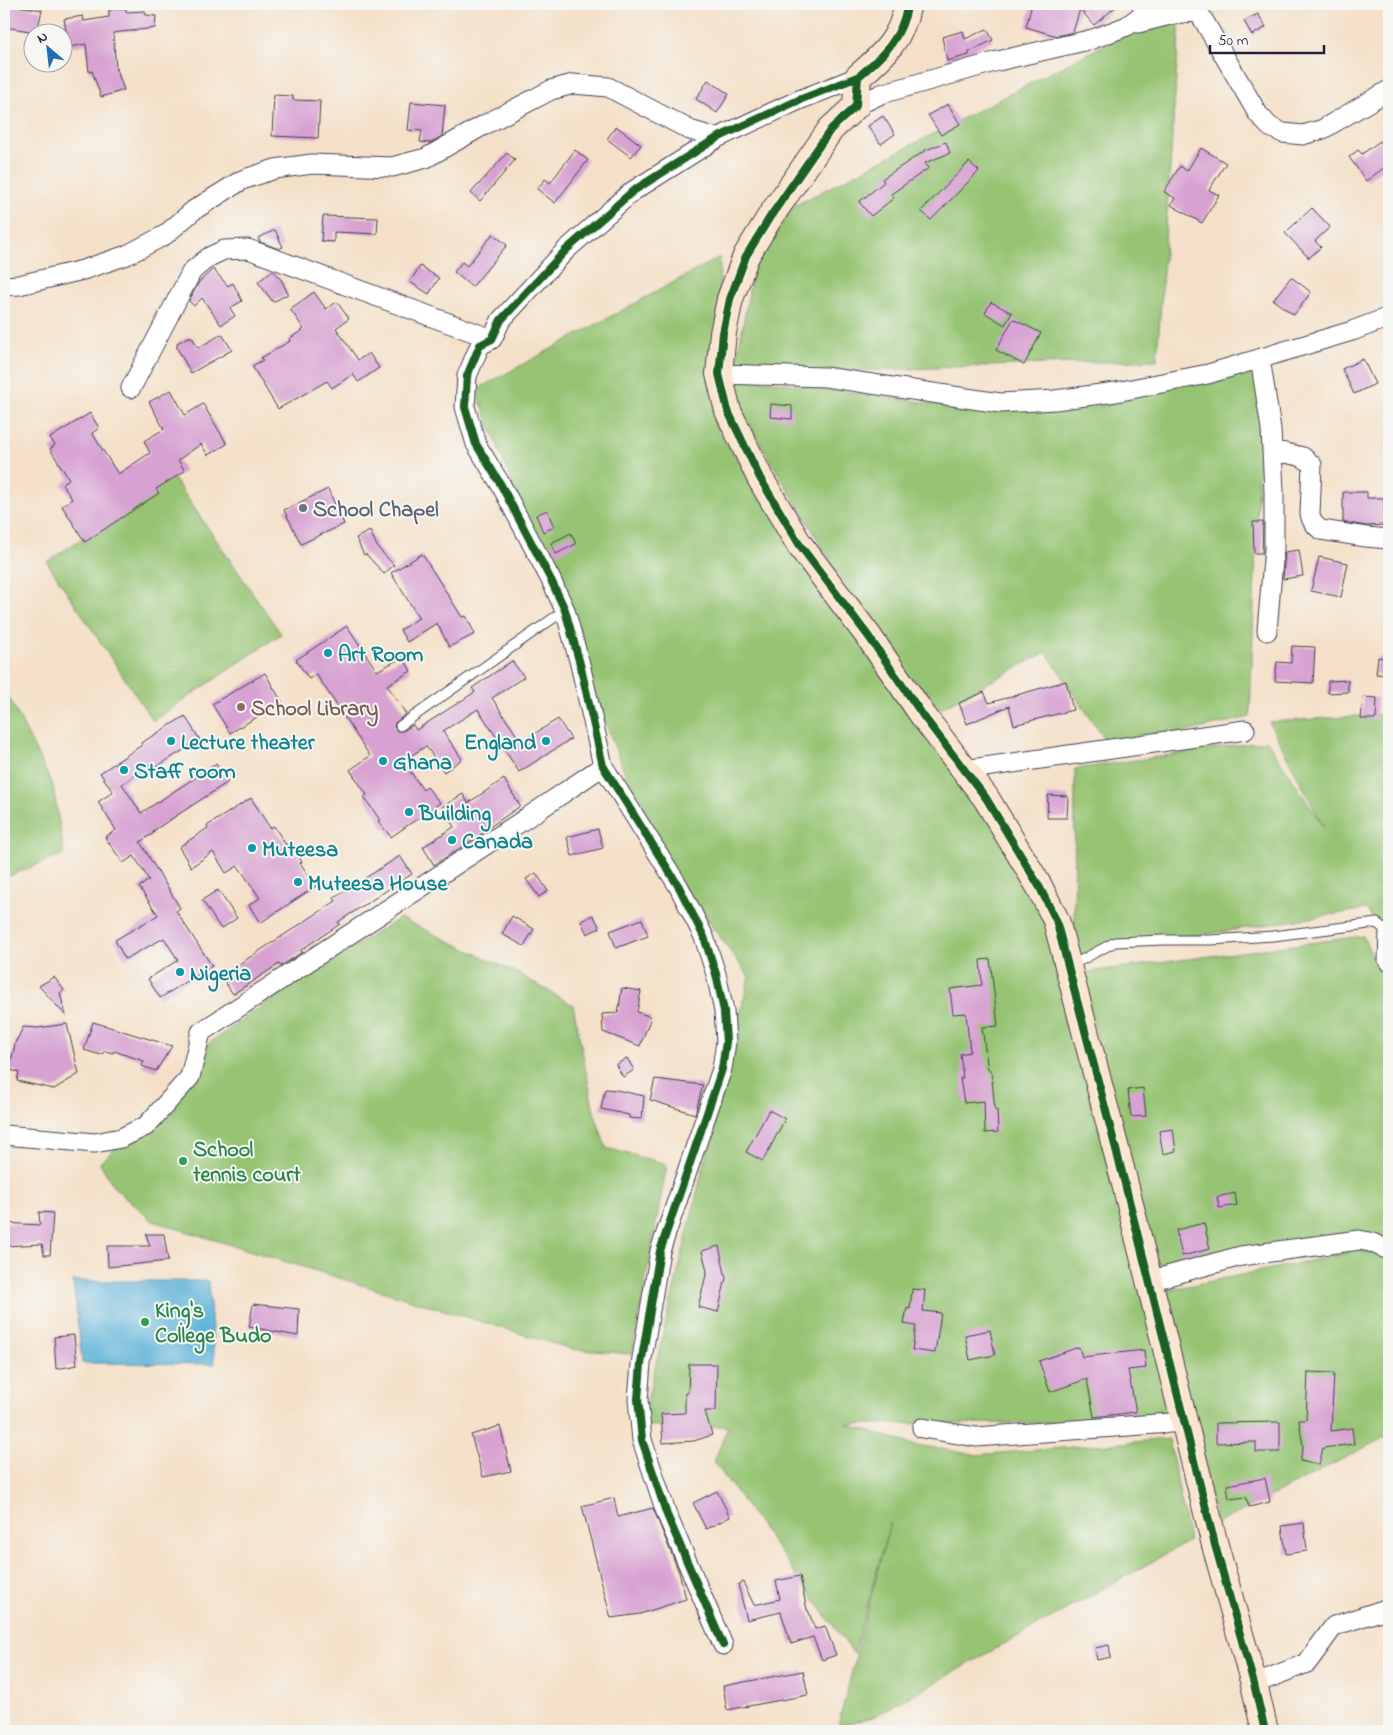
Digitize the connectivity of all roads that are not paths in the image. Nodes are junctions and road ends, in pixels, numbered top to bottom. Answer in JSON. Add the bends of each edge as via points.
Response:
{"nodes":[{"id":1,"x":908,"y":4,"type":"edge"},
{"id":2,"x":1158,"y":4,"type":"edge"},
{"id":3,"x":1197,"y":7,"type":"edge"},
{"id":4,"x":1127,"y":26,"type":"junction"},
{"id":5,"x":858,"y":77,"type":"junction"},
{"id":6,"x":1389,"y":90,"type":"edge"},
{"id":7,"x":856,"y":106,"type":"junction"},
{"id":8,"x":717,"y":138,"type":"junction"},
{"id":9,"x":4,"y":286,"type":"edge"},
{"id":10,"x":1389,"y":318,"type":"edge"},
{"id":11,"x":492,"y":339,"type":"junction"},
{"id":12,"x":1260,"y":358,"type":"junction"},
{"id":13,"x":719,"y":374,"type":"junction"},
{"id":14,"x":130,"y":388,"type":"dead end"},
{"id":15,"x":1272,"y":450,"type":"junction"},
{"id":16,"x":1389,"y":539,"type":"edge"},
{"id":17,"x":565,"y":610,"type":"junction"},
{"id":18,"x":1267,"y":631,"type":"dead end"},
{"id":19,"x":400,"y":726,"type":"dead end"},
{"id":20,"x":1245,"y":730,"type":"dead end"},
{"id":21,"x":604,"y":766,"type":"junction"},
{"id":22,"x":964,"y":770,"type":"junction"},
{"id":23,"x":1389,"y":966,"type":"edge"},
{"id":24,"x":1069,"y":967,"type":"junction"},
{"id":25,"x":4,"y":1135,"type":"edge"},
{"id":26,"x":1389,"y":1250,"type":"edge"},
{"id":27,"x":1149,"y":1281,"type":"junction"},
{"id":28,"x":1184,"y":1422,"type":"junction"},
{"id":29,"x":922,"y":1428,"type":"dead end"},
{"id":30,"x":1389,"y":1608,"type":"edge"},
{"id":31,"x":723,"y":1645,"type":"dead end"},
{"id":32,"x":1254,"y":1684,"type":"junction"},
{"id":33,"x":1265,"y":1731,"type":"edge"}],
"edges":[{"from":1,"to":5,"type":"street","via":[[895,41]]},
{"from":2,"to":4,"type":"street"},
{"from":3,"to":4,"type":"street"},
{"from":3,"to":6,"type":"street","via":[[1258,114],[1270,127],[1283,134],[1303,135],[1323,129]]},
{"from":4,"to":7,"type":"street","via":[[1094,39],[998,61],[881,94]]},
{"from":5,"to":7,"type":"street"},
{"from":5,"to":8,"type":"street"},
{"from":7,"to":13,"type":"street","via":[[831,129],[746,256],[730,299]]},
{"from":8,"to":9,"type":"street","via":[[690,130],[608,87],[573,84],[551,90],[426,158],[392,167],[312,164],[275,169],[242,180],[194,210],[165,235],[126,255],[83,270]]},
{"from":8,"to":11,"type":"street","via":[[633,191],[566,250],[501,320]]},
{"from":10,"to":12,"type":"street"},
{"from":11,"to":14,"type":"street","via":[[248,249],[224,250],[192,271]]},
{"from":11,"to":17,"type":"street","via":[[480,345],[467,376],[465,407],[476,444],[501,485]]},
{"from":12,"to":13,"type":"street","via":[[1208,374],[1116,392],[1000,403],[825,377]]},
{"from":12,"to":15,"type":"street"},
{"from":13,"to":22,"type":"street","via":[[728,411],[760,478],[799,544]]},
{"from":15,"to":16,"type":"street","via":[[1303,457],[1312,465],[1310,514],[1315,526],[1321,530]]},
{"from":15,"to":18,"type":"street","via":[[1274,548]]},
{"from":17,"to":19,"type":"lane"},
{"from":17,"to":21,"type":"street"},
{"from":20,"to":22,"type":"street"},
{"from":21,"to":25,"type":"street","via":[[201,1032],[190,1077],[146,1126],[121,1138],[95,1142]]},
{"from":21,"to":31,"type":"street","via":[[679,887],[704,937],[724,1011],[726,1042],[722,1069],[660,1251],[638,1399],[642,1440],[667,1515]]},
{"from":22,"to":24,"type":"street","via":[[986,798],[1039,886],[1056,920]]},
{"from":23,"to":24,"type":"lane","via":[[1383,961],[1384,929],[1377,922],[1273,936],[1115,942]]},
{"from":24,"to":27,"type":"street"},
{"from":26,"to":27,"type":"street","via":[[1370,1242],[1349,1241],[1241,1256]]},
{"from":27,"to":28,"type":"street"},
{"from":28,"to":29,"type":"street","via":[[976,1437]]},
{"from":28,"to":32,"type":"street"},
{"from":30,"to":32,"type":"street","via":[[1334,1626],[1307,1663]]},
{"from":32,"to":33,"type":"street"}]}
